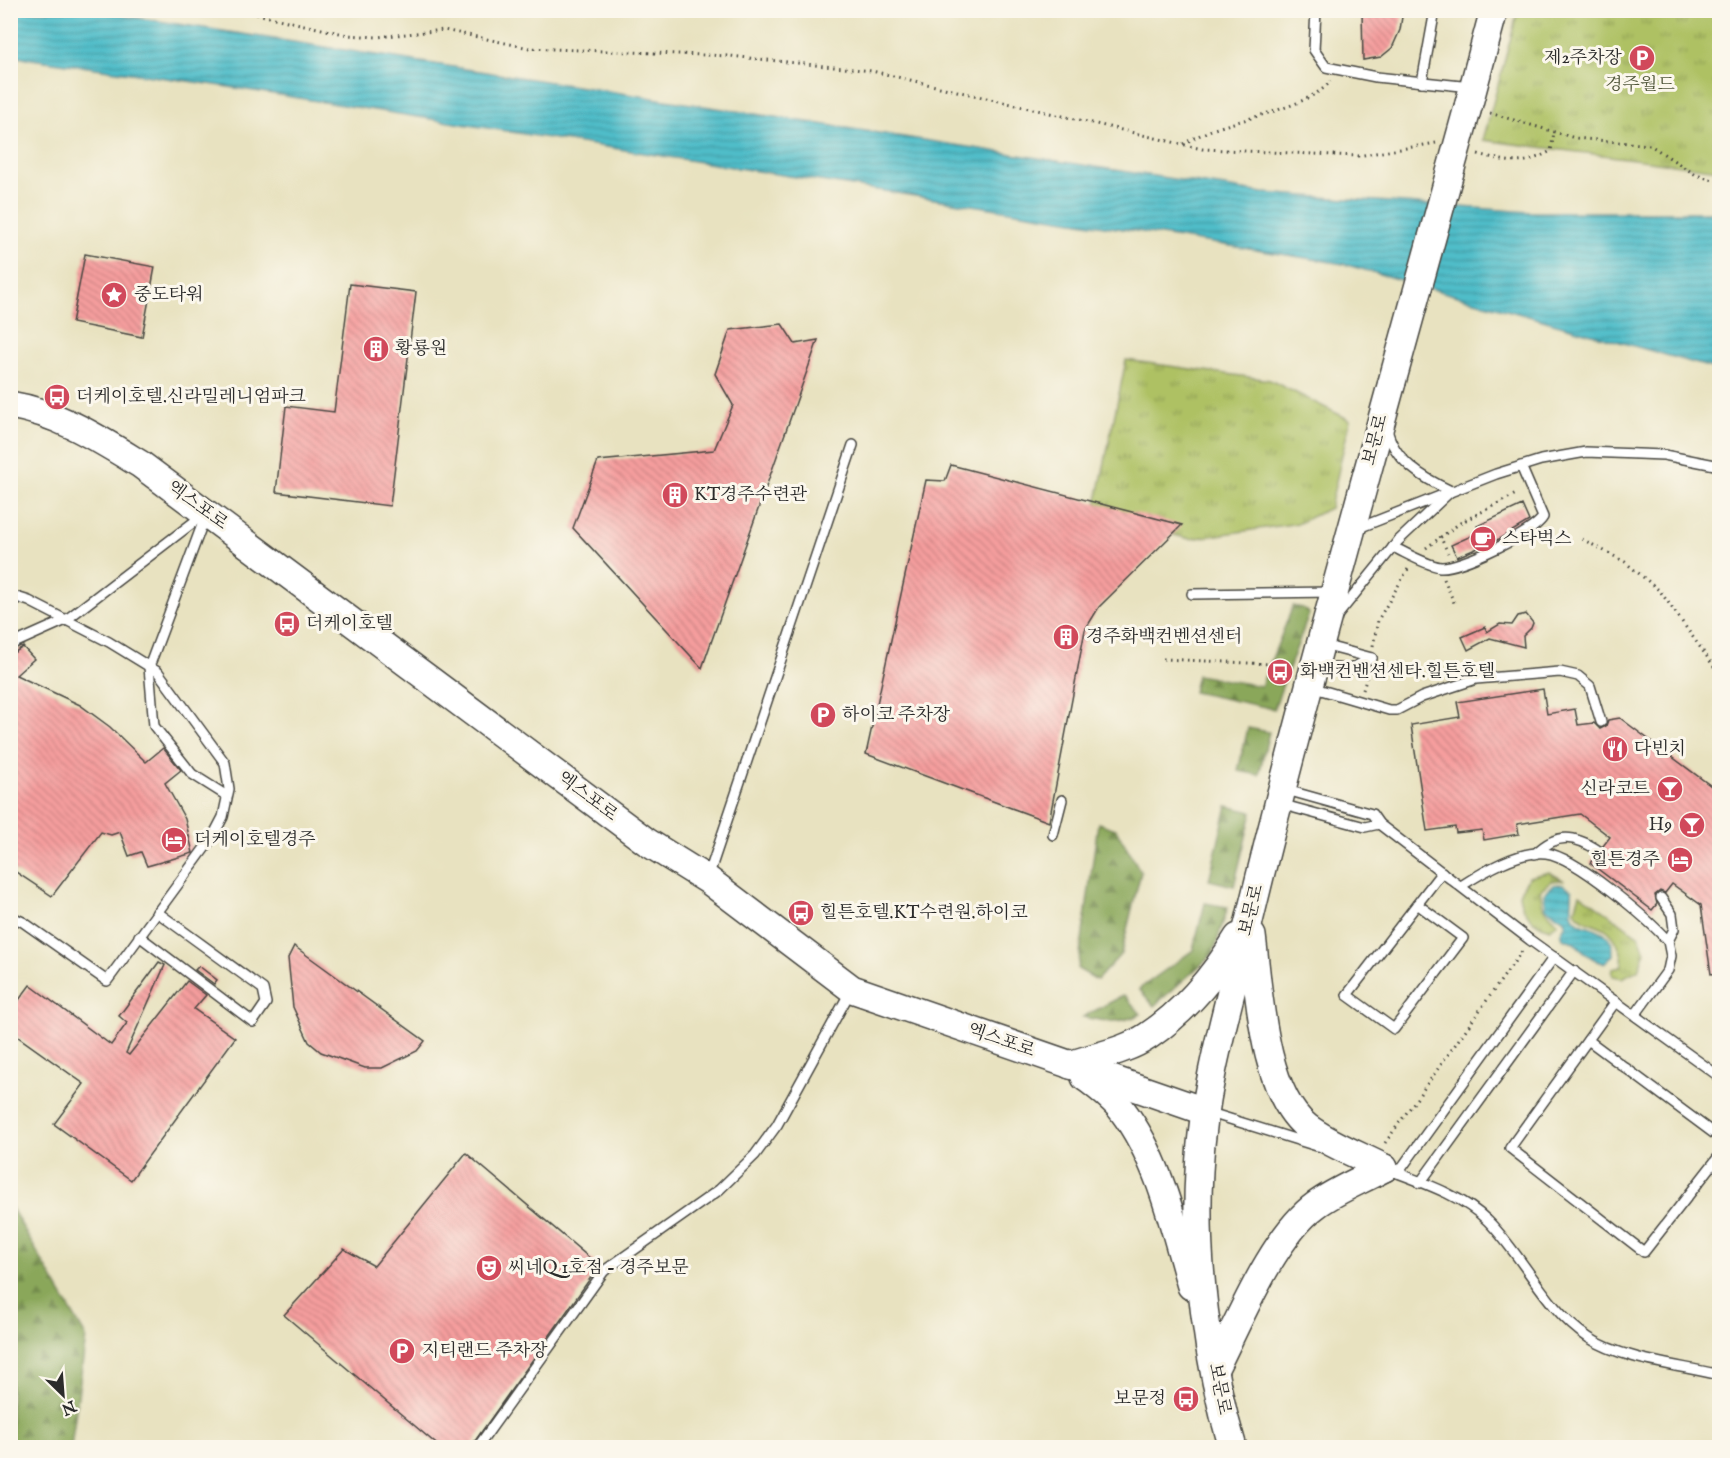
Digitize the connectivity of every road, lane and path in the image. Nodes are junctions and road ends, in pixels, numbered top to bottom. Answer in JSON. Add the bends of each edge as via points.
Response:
{"nodes":[{"id":1,"x":239,"y":10,"type":"edge"},
{"id":2,"x":1316,"y":10,"type":"edge"},
{"id":3,"x":1435,"y":10,"type":"edge"},
{"id":4,"x":1494,"y":10,"type":"edge"},
{"id":5,"x":1340,"y":70,"type":"junction"},
{"id":6,"x":1422,"y":82,"type":"junction"},
{"id":7,"x":1470,"y":97,"type":"junction"},
{"id":8,"x":1554,"y":132,"type":"junction"},
{"id":9,"x":1182,"y":144,"type":"junction"},
{"id":10,"x":1442,"y":145,"type":"dead end"},
{"id":11,"x":1474,"y":153,"type":"dead end"},
{"id":12,"x":1719,"y":182,"type":"edge"},
{"id":13,"x":10,"y":405,"type":"edge"},
{"id":14,"x":1383,"y":414,"type":"junction"},
{"id":15,"x":853,"y":446,"type":"dead end"},
{"id":16,"x":1521,"y":466,"type":"junction"},
{"id":17,"x":1719,"y":466,"type":"edge"},
{"id":18,"x":1451,"y":491,"type":"junction"},
{"id":19,"x":207,"y":512,"type":"junction"},
{"id":20,"x":1351,"y":531,"type":"junction"},
{"id":21,"x":1440,"y":536,"type":"dead end"},
{"id":22,"x":1582,"y":539,"type":"dead end"},
{"id":23,"x":1393,"y":547,"type":"junction"},
{"id":24,"x":1448,"y":553,"type":"dead end"},
{"id":25,"x":1446,"y":585,"type":"dead end"},
{"id":26,"x":1335,"y":592,"type":"junction"},
{"id":27,"x":1192,"y":594,"type":"dead end"},
{"id":28,"x":10,"y":596,"type":"edge"},
{"id":29,"x":1455,"y":605,"type":"dead end"},
{"id":30,"x":66,"y":620,"type":"junction"},
{"id":31,"x":10,"y":645,"type":"edge"},
{"id":32,"x":1317,"y":658,"type":"junction"},
{"id":33,"x":1372,"y":658,"type":"junction"},
{"id":34,"x":1163,"y":659,"type":"dead end"},
{"id":35,"x":149,"y":667,"type":"junction"},
{"id":36,"x":1719,"y":675,"type":"edge"},
{"id":37,"x":1360,"y":700,"type":"junction"},
{"id":38,"x":1601,"y":722,"type":"dead end"},
{"id":39,"x":227,"y":796,"type":"junction"},
{"id":40,"x":1279,"y":796,"type":"junction"},
{"id":41,"x":1062,"y":800,"type":"dead end"},
{"id":42,"x":1379,"y":824,"type":"junction"},
{"id":43,"x":1053,"y":835,"type":"dead end"},
{"id":44,"x":1599,"y":850,"type":"dead end"},
{"id":45,"x":1535,"y":854,"type":"junction"},
{"id":46,"x":1442,"y":872,"type":"junction"},
{"id":47,"x":708,"y":879,"type":"junction"},
{"id":48,"x":1461,"y":886,"type":"junction"},
{"id":49,"x":1661,"y":898,"type":"dead end"},
{"id":50,"x":1417,"y":904,"type":"junction"},
{"id":51,"x":157,"y":912,"type":"junction"},
{"id":52,"x":10,"y":916,"type":"edge"},
{"id":53,"x":1250,"y":917,"type":"junction"},
{"id":54,"x":139,"y":936,"type":"junction"},
{"id":55,"x":1530,"y":940,"type":"junction"},
{"id":56,"x":1668,"y":941,"type":"junction"},
{"id":57,"x":1554,"y":957,"type":"junction"},
{"id":58,"x":1574,"y":970,"type":"junction"},
{"id":59,"x":852,"y":989,"type":"junction"},
{"id":60,"x":1616,"y":1001,"type":"junction"},
{"id":61,"x":1635,"y":1015,"type":"junction"},
{"id":62,"x":1588,"y":1040,"type":"junction"},
{"id":63,"x":1070,"y":1065,"type":"junction"},
{"id":64,"x":1719,"y":1077,"type":"edge"},
{"id":65,"x":1204,"y":1111,"type":"junction"},
{"id":66,"x":1719,"y":1138,"type":"edge"},
{"id":67,"x":1719,"y":1155,"type":"edge"},
{"id":68,"x":1384,"y":1168,"type":"junction"},
{"id":69,"x":1420,"y":1183,"type":"junction"},
{"id":70,"x":1215,"y":1368,"type":"junction"},
{"id":71,"x":1719,"y":1375,"type":"edge"},
{"id":72,"x":477,"y":1448,"type":"edge"},
{"id":73,"x":1233,"y":1448,"type":"edge"}],
"edges":[{"from":1,"to":9,"type":"path","via":[[348,35],[377,37],[444,30],[529,48],[730,56],[872,70]]},
{"from":2,"to":5,"type":"lane","via":[[1314,50],[1326,67]]},
{"from":3,"to":6,"type":"lane"},
{"from":4,"to":7,"type":"main road"},
{"from":5,"to":6,"type":"lane"},
{"from":5,"to":9,"type":"path","via":[[1314,94]]},
{"from":6,"to":7,"type":"lane"},
{"from":7,"to":8,"type":"path"},
{"from":7,"to":14,"type":"main road","name":"보문로","bridge":true},
{"from":8,"to":11,"type":"path","via":[[1551,151],[1531,162],[1509,164]]},
{"from":8,"to":12,"type":"path","via":[[1575,138],[1650,145],[1696,175]]},
{"from":9,"to":10,"type":"path","via":[[1202,149],[1358,156],[1432,142]]},
{"from":13,"to":19,"type":"main road","name":"엑스포로","via":[[86,430]]},
{"from":14,"to":18,"type":"lane","via":[[1388,435],[1409,466]]},
{"from":14,"to":20,"type":"main road","name":"보문로"},
{"from":15,"to":47,"type":"lane"},
{"from":16,"to":17,"type":"lane","via":[[1586,452],[1664,455]]},
{"from":16,"to":18,"type":"lane"},
{"from":16,"to":23,"type":"lane","via":[[1543,517],[1530,530],[1451,566],[1430,564]]},
{"from":18,"to":20,"type":"lane"},
{"from":18,"to":23,"type":"lane"},
{"from":19,"to":30,"type":"lane"},
{"from":19,"to":35,"type":"lane"},
{"from":19,"to":47,"type":"main road","name":"엑스포로","via":[[638,835]]},
{"from":20,"to":26,"type":"main road","name":"보문로"},
{"from":21,"to":24,"type":"path"},
{"from":22,"to":36,"type":"path","via":[[1625,562],[1660,591]]},
{"from":23,"to":32,"type":"lane"},
{"from":25,"to":29,"type":"path"},
{"from":26,"to":27,"type":"lane"},
{"from":26,"to":32,"type":"main road","name":"보문로"},
{"from":28,"to":30,"type":"lane"},
{"from":30,"to":31,"type":"lane"},
{"from":30,"to":35,"type":"lane"},
{"from":32,"to":33,"type":"lane"},
{"from":32,"to":33,"type":"lane","via":[[1350,669]]},
{"from":32,"to":34,"type":"path"},
{"from":32,"to":37,"type":"lane"},
{"from":32,"to":40,"type":"main road","name":"보문로"},
{"from":33,"to":37,"type":"path"},
{"from":35,"to":39,"type":"lane","via":[[158,672],[225,763]]},
{"from":35,"to":39,"type":"lane","via":[[154,726],[192,774]]},
{"from":37,"to":38,"type":"lane","via":[[1397,710],[1476,679],[1560,672],[1578,676],[1590,686]]},
{"from":39,"to":51,"type":"lane","via":[[223,818],[212,838]]},
{"from":40,"to":42,"type":"lane","via":[[1365,827]]},
{"from":40,"to":42,"type":"lane","via":[[1372,814]]},
{"from":40,"to":53,"type":"main road","name":"보문로"},
{"from":41,"to":43,"type":"lane"},
{"from":42,"to":46,"type":"lane"},
{"from":44,"to":45,"type":"lane","via":[[1581,839],[1570,838],[1545,845]]},
{"from":45,"to":48,"type":"lane","via":[[1491,867]]},
{"from":45,"to":56,"type":"lane","via":[[1546,853],[1567,860],[1653,924]]},
{"from":46,"to":48,"type":"lane"},
{"from":46,"to":50,"type":"lane"},
{"from":47,"to":59,"type":"main road","name":"엑스포로"},
{"from":48,"to":55,"type":"lane"},
{"from":49,"to":56,"type":"lane","via":[[1672,914],[1674,929]]},
{"from":50,"to":50,"type":"lane","via":[[1347,995],[1394,1029],[1463,938]]},
{"from":51,"to":54,"type":"lane"},
{"from":51,"to":54,"type":"lane","via":[[263,989],[266,1003],[253,1022]]},
{"from":52,"to":54,"type":"lane","via":[[107,981]]},
{"from":53,"to":63,"type":"main road","via":[[1203,987],[1148,1036]]},
{"from":53,"to":65,"type":"main road","name":"보문로"},
{"from":53,"to":68,"type":"main road","via":[[1268,1052],[1288,1101],[1306,1126]]},
{"from":55,"to":57,"type":"lane"},
{"from":55,"to":68,"type":"path"},
{"from":56,"to":61,"type":"lane","via":[[1668,970]]},
{"from":57,"to":58,"type":"lane"},
{"from":57,"to":68,"type":"lane"},
{"from":58,"to":60,"type":"lane"},
{"from":58,"to":69,"type":"lane"},
{"from":59,"to":63,"type":"main road","name":"엑스포로"},
{"from":59,"to":72,"type":"lane","via":[[777,1125],[755,1155],[719,1190],[604,1271]]},
{"from":60,"to":61,"type":"lane"},
{"from":60,"to":62,"type":"lane"},
{"from":61,"to":64,"type":"lane"},
{"from":62,"to":66,"type":"lane"},
{"from":62,"to":67,"type":"lane","via":[[1510,1148],[1644,1252]]},
{"from":63,"to":65,"type":"main road","name":"엑스포로"},
{"from":63,"to":70,"type":"main road","via":[[1121,1109],[1145,1150],[1168,1205]]},
{"from":65,"to":68,"type":"lane"},
{"from":65,"to":70,"type":"main road","name":"보문로","via":[[1198,1172],[1199,1225],[1203,1289]]},
{"from":68,"to":69,"type":"lane"},
{"from":68,"to":70,"type":"main road","via":[[1316,1205],[1304,1216],[1266,1269]]},
{"from":69,"to":71,"type":"lane","via":[[1444,1192],[1486,1219],[1564,1318],[1587,1337],[1609,1350]]},
{"from":70,"to":73,"type":"main road","name":"보문로"}]}
